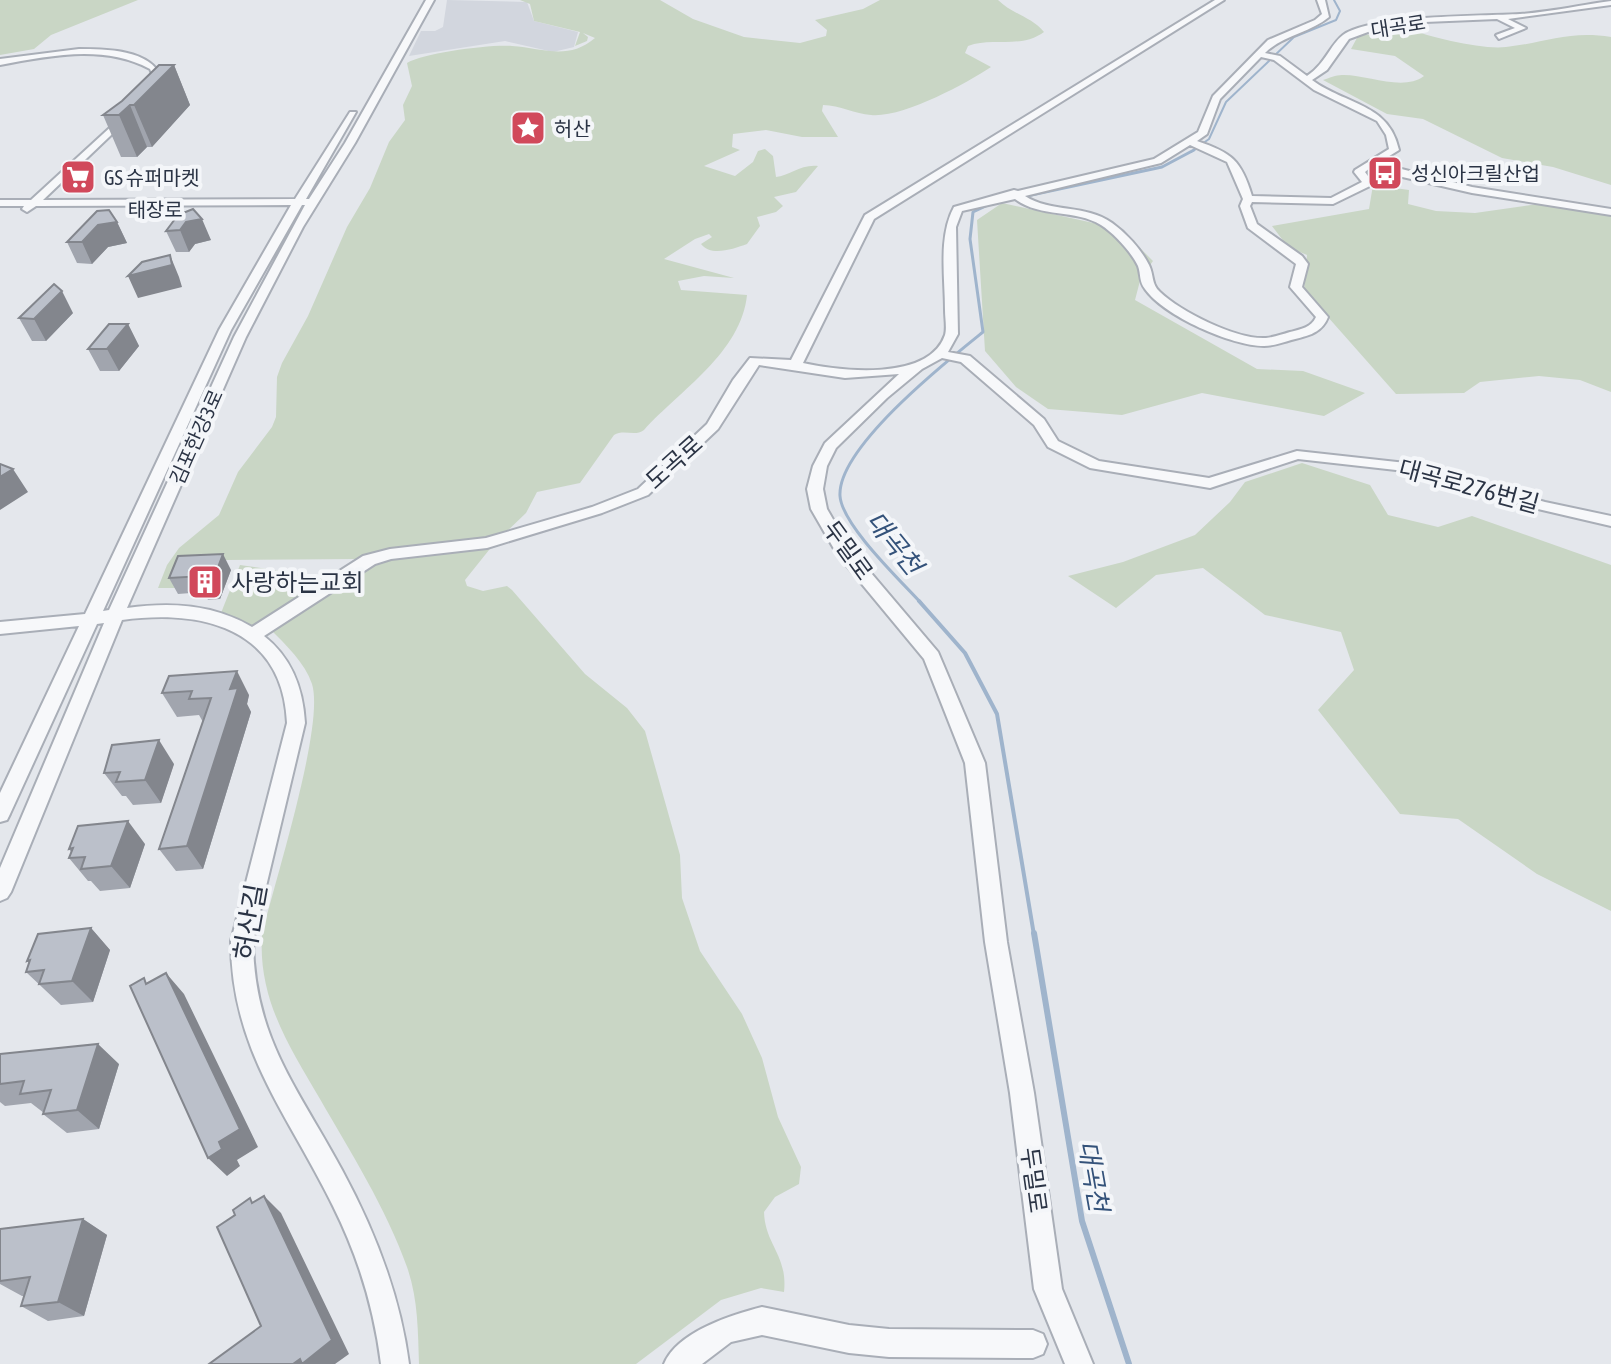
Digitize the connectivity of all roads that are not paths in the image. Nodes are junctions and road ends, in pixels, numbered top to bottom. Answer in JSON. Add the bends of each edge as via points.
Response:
{"nodes":[{"id":1,"x":420,"y":0,"type":"edge"},
{"id":2,"x":430,"y":0,"type":"edge"},
{"id":3,"x":1220,"y":0,"type":"edge"},
{"id":4,"x":1321,"y":0,"type":"edge"},
{"id":5,"x":1611,"y":3,"type":"edge"},
{"id":6,"x":1498,"y":18,"type":"junction"},
{"id":7,"x":1437,"y":20,"type":"junction"},
{"id":8,"x":1535,"y":23,"type":"dead end"},
{"id":9,"x":1518,"y":25,"type":"junction"},
{"id":10,"x":1452,"y":30,"type":"dead end"},
{"id":11,"x":1499,"y":37,"type":"dead end"},
{"id":12,"x":1269,"y":56,"type":"junction"},
{"id":13,"x":0,"y":62,"type":"edge"},
{"id":14,"x":1308,"y":79,"type":"junction"},
{"id":15,"x":149,"y":94,"type":"edge"},
{"id":16,"x":139,"y":103,"type":"edge"},
{"id":17,"x":1197,"y":144,"type":"junction"},
{"id":18,"x":1370,"y":163,"type":"junction"},
{"id":19,"x":310,"y":183,"type":"junction"},
{"id":20,"x":1017,"y":196,"type":"junction"},
{"id":21,"x":1248,"y":199,"type":"junction"},
{"id":22,"x":304,"y":205,"type":"junction"},
{"id":23,"x":0,"y":206,"type":"edge"},
{"id":24,"x":30,"y":206,"type":"junction"},
{"id":25,"x":253,"y":206,"type":"junction"},
{"id":26,"x":1611,"y":212,"type":"edge"},
{"id":27,"x":282,"y":228,"type":"junction"},
{"id":28,"x":948,"y":356,"type":"junction"},
{"id":29,"x":795,"y":365,"type":"junction"},
{"id":30,"x":917,"y":366,"type":"junction"},
{"id":31,"x":1611,"y":521,"type":"edge"},
{"id":32,"x":115,"y":616,"type":"junction"},
{"id":33,"x":88,"y":619,"type":"junction"},
{"id":34,"x":0,"y":628,"type":"edge"},
{"id":35,"x":252,"y":635,"type":"junction"},
{"id":36,"x":0,"y":814,"type":"edge"},
{"id":37,"x":0,"y":892,"type":"edge"},
{"id":38,"x":1033,"y":1344,"type":"dead end"},
{"id":39,"x":395,"y":1364,"type":"edge"},
{"id":40,"x":678,"y":1364,"type":"edge"},
{"id":41,"x":1079,"y":1364,"type":"edge"}],
"edges":[{"from":1,"to":19,"type":"street","name":"김포한강3로"},
{"from":2,"to":22,"type":"street","name":"김포한강3로","via":[[350,143]]},
{"from":3,"to":29,"type":"street","via":[[869,217]]},
{"from":4,"to":12,"type":"street","via":[[1326,15],[1271,42]]},
{"from":5,"to":6,"type":"street","name":"대곡로"},
{"from":6,"to":7,"type":"street","name":"대곡로"},
{"from":6,"to":9,"type":"street"},
{"from":7,"to":10,"type":"street"},
{"from":7,"to":14,"type":"street","name":"대곡로","via":[[1346,37],[1324,68]]},
{"from":8,"to":9,"type":"street"},
{"from":9,"to":11,"type":"street","via":[[1522,29]]},
{"from":12,"to":14,"type":"street"},
{"from":12,"to":17,"type":"street","via":[[1216,98]]},
{"from":13,"to":15,"type":"street","via":[[74,53],[124,56],[157,71],[158,83]]},
{"from":14,"to":18,"type":"street","via":[[1381,119],[1394,150]]},
{"from":16,"to":24,"type":"street"},
{"from":17,"to":20,"type":"street","via":[[1157,161]]},
{"from":17,"to":21,"type":"street","via":[[1231,157]]},
{"from":18,"to":21,"type":"street","via":[[1359,172],[1368,183],[1333,201]]},
{"from":18,"to":26,"type":"street","via":[[1472,190]]},
{"from":19,"to":22,"type":"street","name":"김포한강3로"},
{"from":19,"to":25,"type":"street"},
{"from":20,"to":21,"type":"street","via":[[1033,207],[1102,221],[1145,267],[1146,283],[1159,299],[1206,323],[1263,342],[1312,330],[1322,317],[1296,287],[1302,264],[1252,226]]},
{"from":20,"to":28,"type":"street","via":[[958,209],[950,227]]},
{"from":22,"to":25,"type":"street","name":"태장로"},
{"from":22,"to":27,"type":"street","name":"김포한강3로"},
{"from":22,"to":32,"type":"street","name":"김포한강3로"},
{"from":23,"to":24,"type":"street","name":"태장로"},
{"from":24,"to":25,"type":"street","name":"태장로"},
{"from":25,"to":27,"type":"street","via":[[277,217]]},
{"from":27,"to":33,"type":"street","name":"김포한강3로","via":[[225,330]]},
{"from":28,"to":30,"type":"street","name":"두밀로"},
{"from":28,"to":31,"type":"street","name":"대곡로276번길","via":[[965,359],[1039,422],[1053,444],[1095,465],[1210,483],[1297,455],[1418,469]]},
{"from":29,"to":30,"type":"street","via":[[880,375]]},
{"from":29,"to":35,"type":"street","name":"도곡로","via":[[755,361],[713,426],[643,492],[475,546],[369,560]]},
{"from":30,"to":41,"type":"street","name":"두밀로","via":[[830,446],[815,489],[819,509],[843,550],[932,656],[975,763],[1048,1289]]},
{"from":32,"to":33,"type":"street","name":"허산길"},
{"from":32,"to":35,"type":"street","name":"허산길","via":[[187,611]]},
{"from":32,"to":37,"type":"street","name":"김포한강3로"},
{"from":33,"to":34,"type":"street","name":"허산길"},
{"from":33,"to":36,"type":"street","name":"김포한강3로"},
{"from":35,"to":39,"type":"street","name":"허산길","via":[[288,674],[296,710],[242,941],[244,1004],[369,1257],[388,1314]]},
{"from":38,"to":40,"type":"street","via":[[889,1343],[762,1321],[725,1330]]}]}
